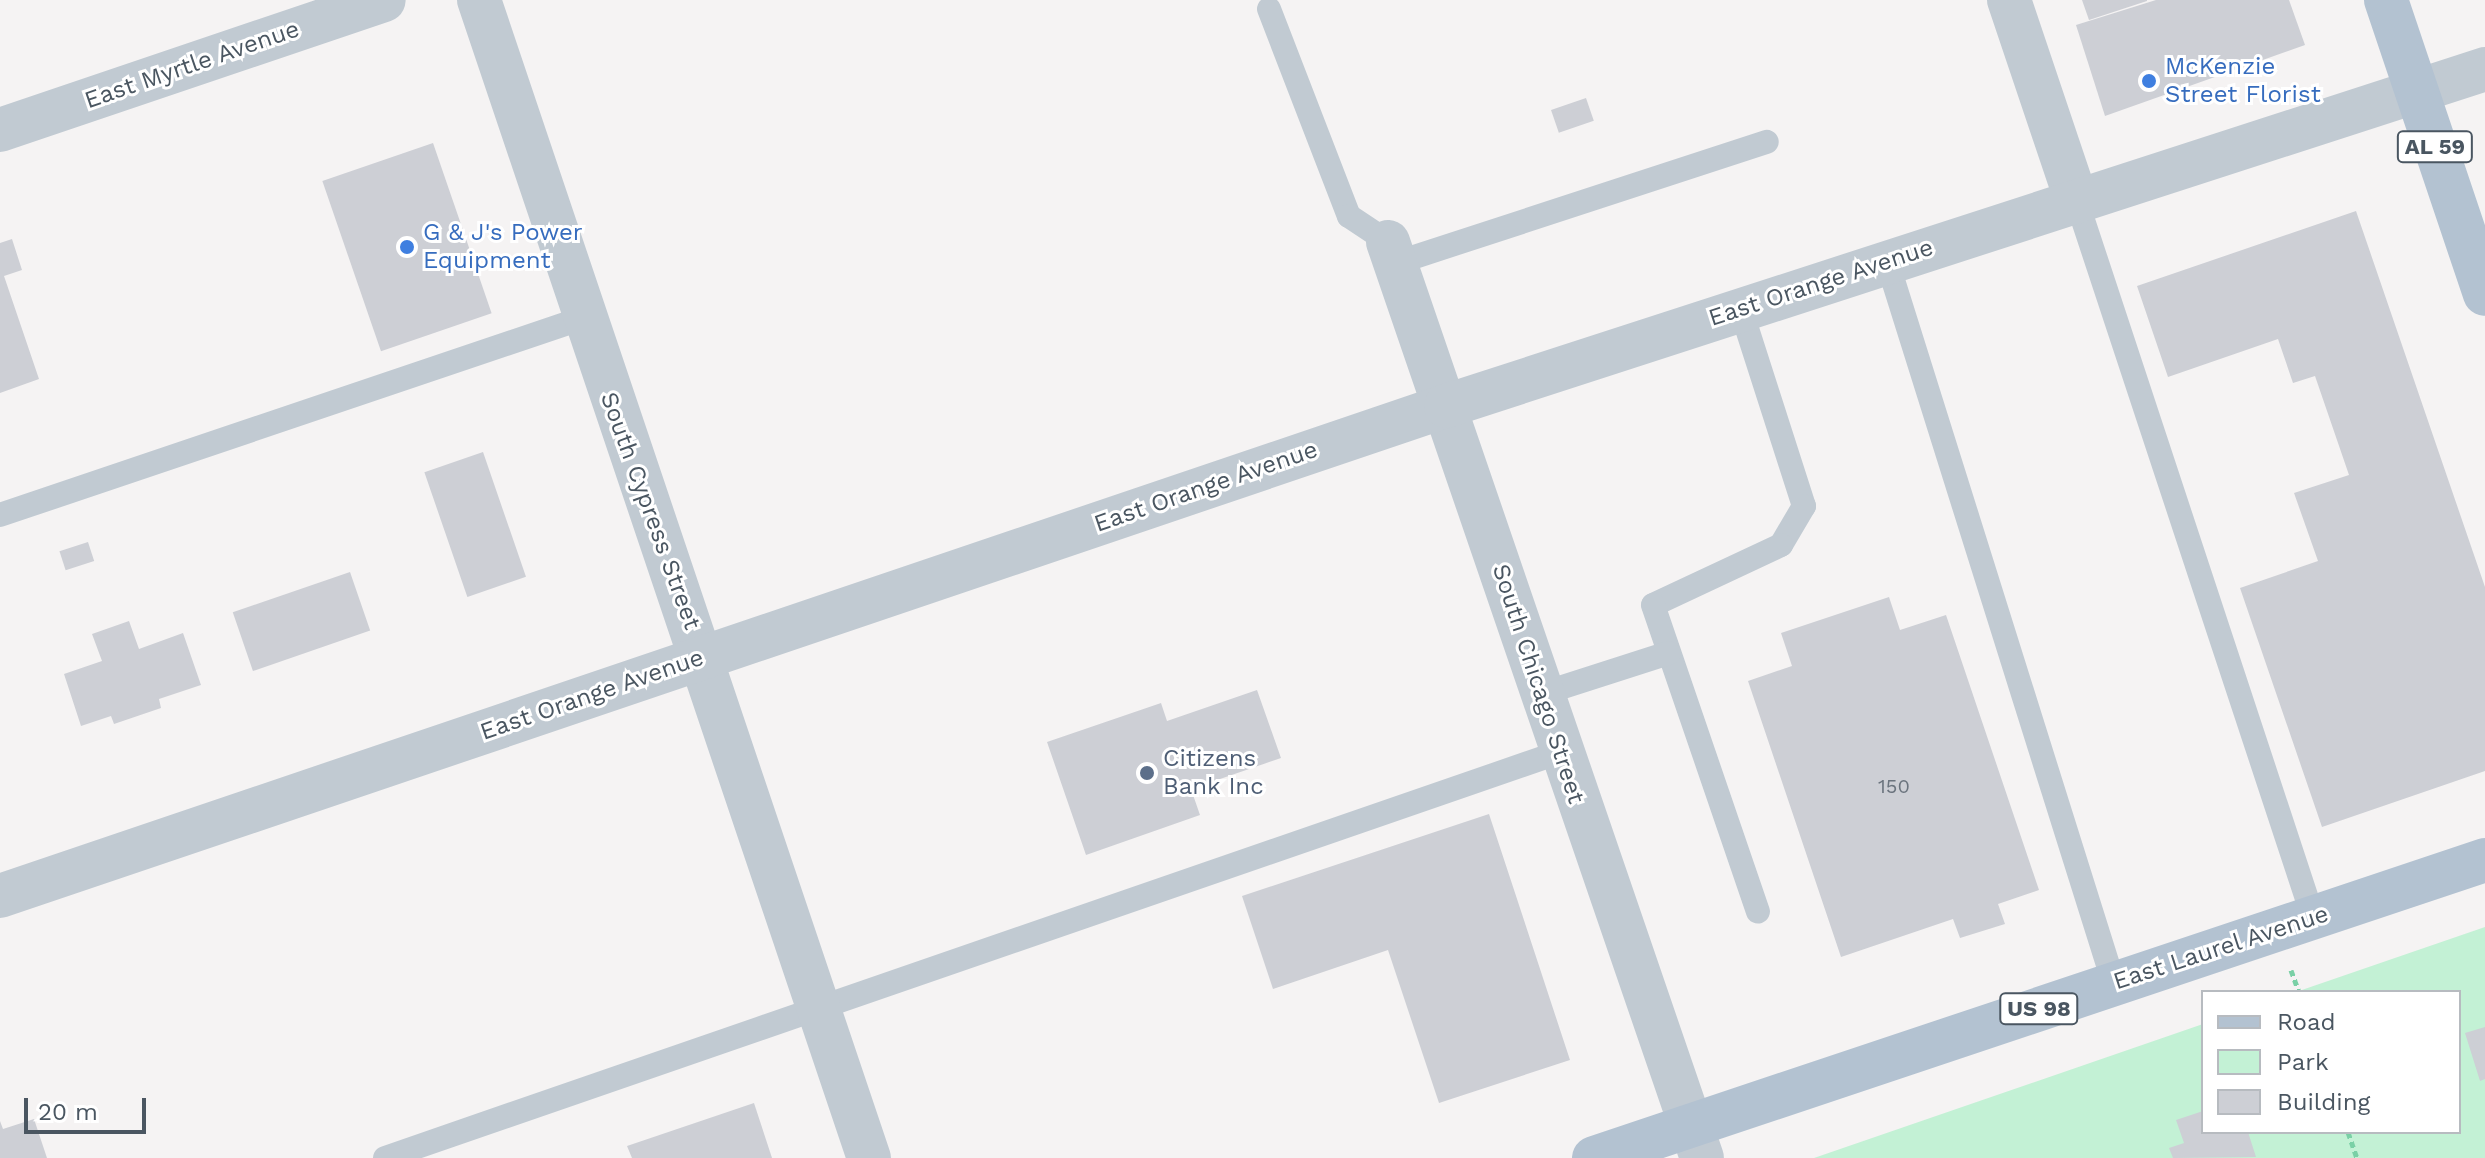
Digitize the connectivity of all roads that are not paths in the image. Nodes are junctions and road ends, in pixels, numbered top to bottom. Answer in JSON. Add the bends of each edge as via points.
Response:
{"nodes":[{"id":1,"x":384,"y":0,"type":"edge"},
{"id":2,"x":479,"y":0,"type":"edge"},
{"id":3,"x":2009,"y":0,"type":"edge"},
{"id":4,"x":2386,"y":0,"type":"edge"},
{"id":5,"x":1269,"y":9,"type":"dead end"},
{"id":6,"x":2485,"y":69,"type":"edge"},
{"id":7,"x":2416,"y":91,"type":"junction"},
{"id":8,"x":0,"y":130,"type":"edge"},
{"id":9,"x":1767,"y":142,"type":"dead end"},
{"id":10,"x":2076,"y":199,"type":"junction"},
{"id":11,"x":1392,"y":252,"type":"junction"},
{"id":12,"x":1887,"y":261,"type":"junction"},
{"id":13,"x":2485,"y":294,"type":"edge"},
{"id":14,"x":1741,"y":310,"type":"junction"},
{"id":15,"x":583,"y":318,"type":"junction"},
{"id":16,"x":1446,"y":406,"type":"junction"},
{"id":17,"x":0,"y":515,"type":"edge"},
{"id":18,"x":1669,"y":653,"type":"junction"},
{"id":19,"x":704,"y":658,"type":"junction"},
{"id":20,"x":1541,"y":694,"type":"junction"},
{"id":21,"x":1560,"y":752,"type":"junction"},
{"id":22,"x":2485,"y":860,"type":"edge"},
{"id":23,"x":0,"y":896,"type":"edge"},
{"id":24,"x":1758,"y":911,"type":"dead end"},
{"id":25,"x":2313,"y":917,"type":"junction"},
{"id":26,"x":2114,"y":984,"type":"junction"},
{"id":27,"x":820,"y":1008,"type":"junction"},
{"id":28,"x":1696,"y":1142,"type":"edge"},
{"id":29,"x":385,"y":1158,"type":"edge"},
{"id":30,"x":869,"y":1158,"type":"edge"},
{"id":31,"x":1594,"y":1158,"type":"edge"}],
"edges":[{"from":1,"to":8,"type":"street","name":"East Myrtle Avenue"},
{"from":2,"to":15,"type":"street","name":"South Cypress Street"},
{"from":3,"to":10,"type":"street"},
{"from":4,"to":7,"type":"main road","number":"AL 59"},
{"from":5,"to":11,"type":"lane","via":[[1349,216]]},
{"from":6,"to":7,"type":"street","name":"East Orange Avenue"},
{"from":7,"to":10,"type":"street","name":"East Orange Avenue"},
{"from":7,"to":13,"type":"main road","number":"AL 59"},
{"from":9,"to":11,"type":"lane"},
{"from":10,"to":12,"type":"street","name":"East Orange Avenue"},
{"from":10,"to":25,"type":"lane"},
{"from":11,"to":16,"type":"street","name":"South Chicago Street"},
{"from":12,"to":14,"type":"street","name":"East Orange Avenue"},
{"from":12,"to":26,"type":"lane"},
{"from":14,"to":16,"type":"street","name":"East Orange Avenue"},
{"from":14,"to":18,"type":"lane","via":[[1804,506],[1781,545],[1653,605]]},
{"from":15,"to":17,"type":"lane"},
{"from":15,"to":19,"type":"street","name":"South Cypress Street"},
{"from":16,"to":19,"type":"street","name":"East Orange Avenue"},
{"from":16,"to":20,"type":"street","name":"South Chicago Street"},
{"from":18,"to":20,"type":"lane"},
{"from":18,"to":24,"type":"lane"},
{"from":19,"to":23,"type":"street","name":"East Orange Avenue"},
{"from":19,"to":27,"type":"street","name":"South Cypress Street"},
{"from":20,"to":21,"type":"street","name":"South Chicago Street"},
{"from":21,"to":27,"type":"lane"},
{"from":21,"to":28,"type":"street","name":"South Chicago Street"},
{"from":22,"to":25,"type":"main road","name":"East Laurel Avenue","number":"US 98"},
{"from":25,"to":26,"type":"main road","name":"East Laurel Avenue","number":"US 98"},
{"from":26,"to":28,"type":"main road","name":"East Laurel Avenue","number":"US 98"},
{"from":27,"to":29,"type":"lane"},
{"from":27,"to":30,"type":"street","name":"South Cypress Street"},
{"from":28,"to":31,"type":"main road","name":"East Laurel Avenue","number":"US 98"}]}
